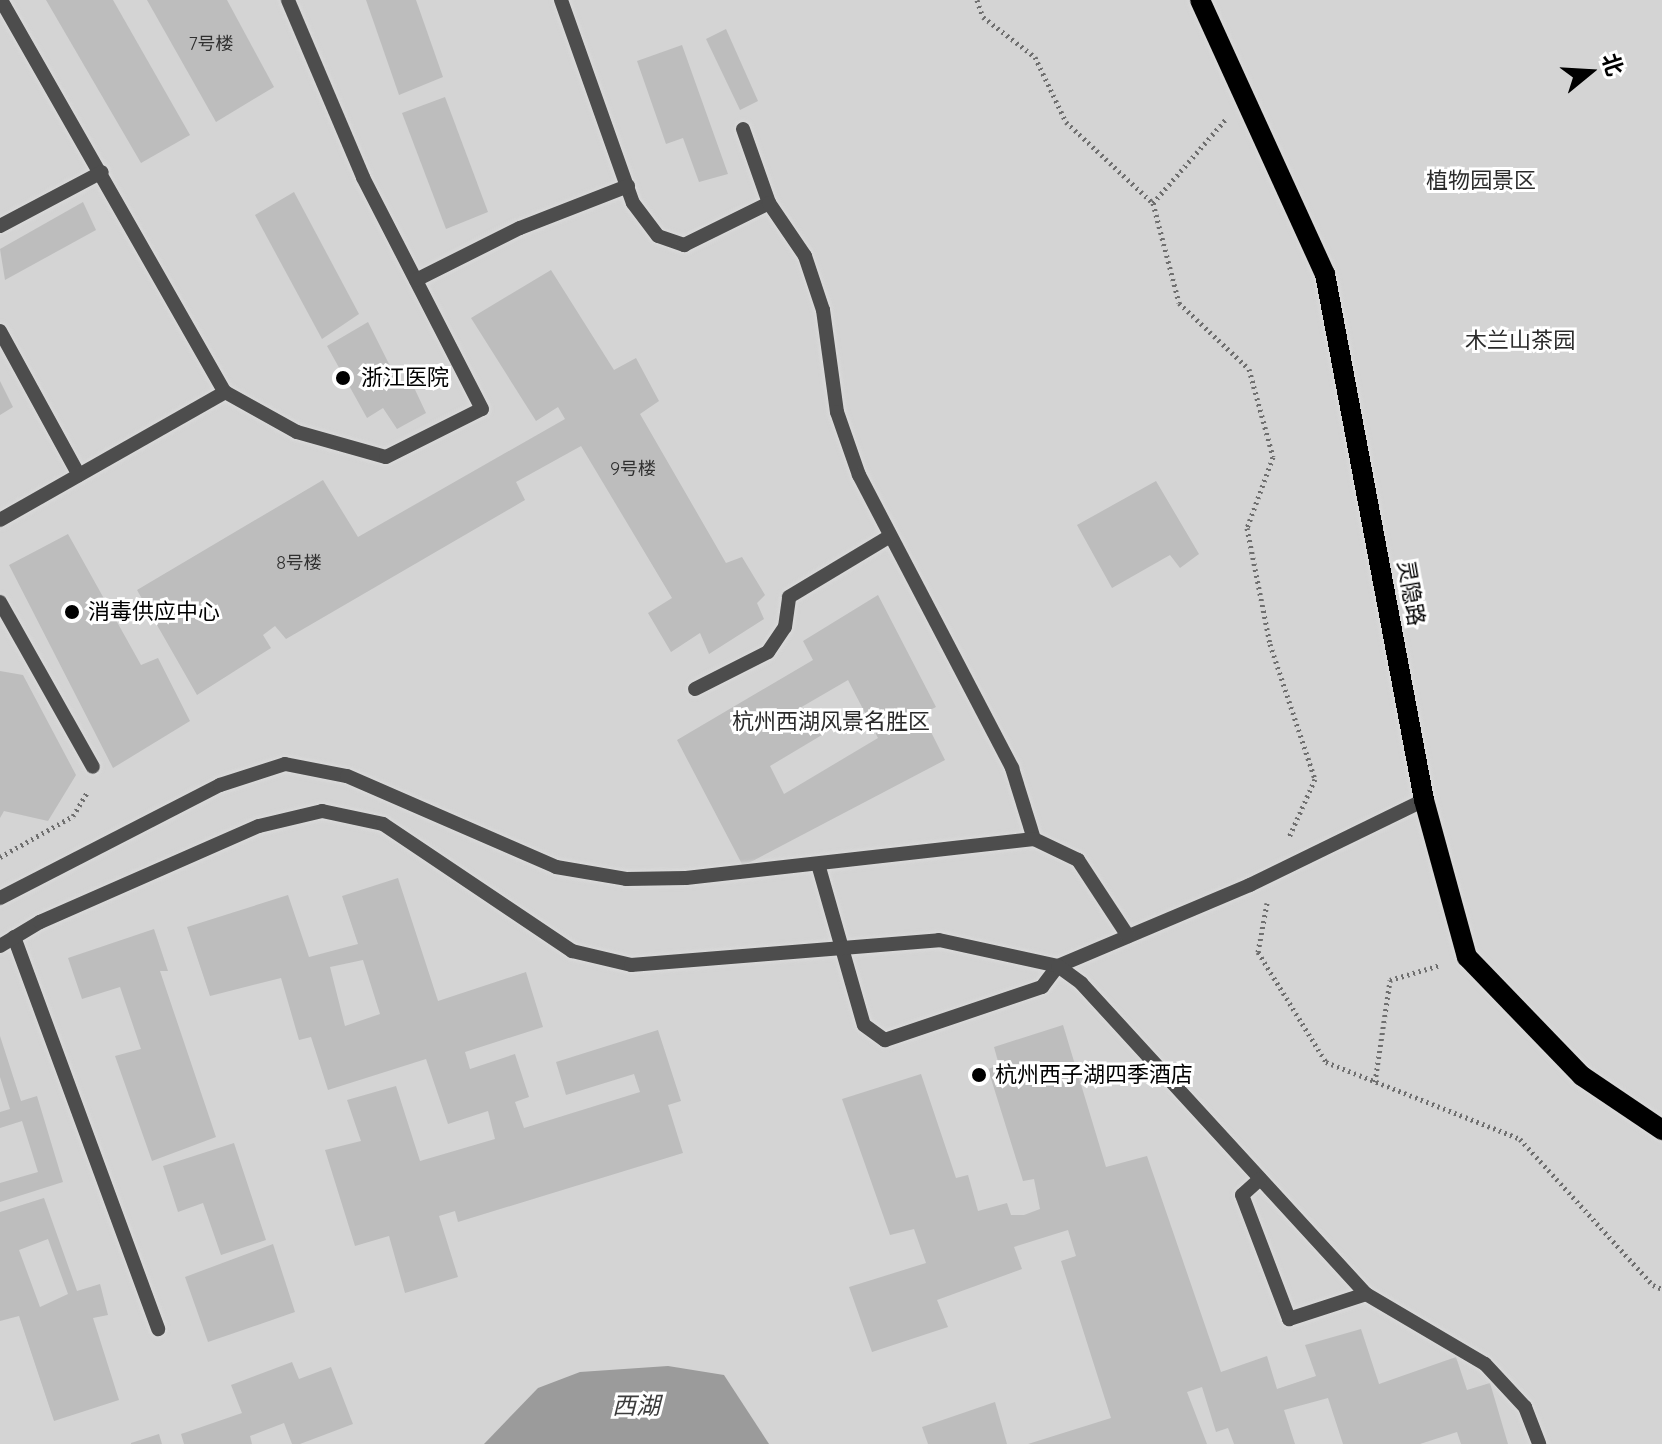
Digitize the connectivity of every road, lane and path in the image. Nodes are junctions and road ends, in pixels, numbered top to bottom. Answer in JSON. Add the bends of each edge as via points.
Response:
{"nodes":[{"id":1,"x":1,"y":0,"type":"edge"},
{"id":2,"x":288,"y":0,"type":"edge"},
{"id":3,"x":561,"y":0,"type":"edge"},
{"id":4,"x":977,"y":0,"type":"edge"},
{"id":5,"x":1200,"y":0,"type":"edge"},
{"id":6,"x":1245,"y":97,"type":"junction"},
{"id":7,"x":743,"y":129,"type":"dead end"},
{"id":8,"x":102,"y":172,"type":"junction"},
{"id":9,"x":628,"y":186,"type":"junction"},
{"id":10,"x":769,"y":203,"type":"junction"},
{"id":11,"x":1153,"y":203,"type":"junction"},
{"id":12,"x":0,"y":226,"type":"edge"},
{"id":13,"x":416,"y":280,"type":"junction"},
{"id":14,"x":0,"y":331,"type":"edge"},
{"id":15,"x":225,"y":392,"type":"junction"},
{"id":16,"x":79,"y":475,"type":"junction"},
{"id":17,"x":0,"y":520,"type":"edge"},
{"id":18,"x":890,"y":536,"type":"junction"},
{"id":19,"x":0,"y":602,"type":"edge"},
{"id":20,"x":695,"y":689,"type":"dead end"},
{"id":21,"x":93,"y":767,"type":"joint"},
{"id":22,"x":1424,"y":800,"type":"junction"},
{"id":23,"x":1034,"y":839,"type":"junction"},
{"id":24,"x":0,"y":857,"type":"edge"},
{"id":25,"x":818,"y":864,"type":"junction"},
{"id":26,"x":1272,"y":874,"type":"junction"},
{"id":27,"x":0,"y":898,"type":"edge"},
{"id":28,"x":1128,"y":936,"type":"junction"},
{"id":29,"x":14,"y":937,"type":"junction"},
{"id":30,"x":0,"y":946,"type":"edge"},
{"id":31,"x":838,"y":947,"type":"junction"},
{"id":32,"x":1467,"y":957,"type":"junction"},
{"id":33,"x":1058,"y":966,"type":"junction"},
{"id":34,"x":1375,"y":1082,"type":"junction"},
{"id":35,"x":1662,"y":1130,"type":"edge"},
{"id":36,"x":1260,"y":1179,"type":"junction"},
{"id":37,"x":1662,"y":1289,"type":"edge"},
{"id":38,"x":1366,"y":1294,"type":"junction"},
{"id":39,"x":158,"y":1329,"type":"dead end"},
{"id":40,"x":1539,"y":1444,"type":"edge"}],
"edges":[{"from":1,"to":8,"type":"street"},
{"from":2,"to":13,"type":"street","via":[[363,177]]},
{"from":3,"to":9,"type":"street"},
{"from":4,"to":11,"type":"path","via":[[983,17],[1035,57],[1066,122]]},
{"from":5,"to":6,"type":"main road","name":"灵隐路"},
{"from":6,"to":11,"type":"path"},
{"from":6,"to":22,"type":"main road","name":"灵隐路","via":[[1325,274]]},
{"from":7,"to":10,"type":"street"},
{"from":8,"to":12,"type":"street"},
{"from":8,"to":15,"type":"street"},
{"from":9,"to":10,"type":"street","via":[[633,203],[658,236],[684,245]]},
{"from":9,"to":13,"type":"street","via":[[520,228]]},
{"from":10,"to":18,"type":"street","via":[[805,256],[823,310],[837,412],[859,475]]},
{"from":11,"to":26,"type":"path","via":[[1179,303],[1249,369],[1273,457],[1247,528],[1270,644],[1315,779]]},
{"from":13,"to":15,"type":"street","via":[[482,409],[386,457],[297,432]]},
{"from":14,"to":16,"type":"street"},
{"from":15,"to":16,"type":"street"},
{"from":16,"to":17,"type":"street"},
{"from":18,"to":20,"type":"street","via":[[789,597],[785,627],[768,652]]},
{"from":18,"to":23,"type":"street","via":[[1012,768]]},
{"from":19,"to":21,"type":"street"},
{"from":21,"to":24,"type":"path","via":[[88,792],[73,816]]},
{"from":22,"to":26,"type":"street"},
{"from":22,"to":32,"type":"main road","name":"灵隐路"},
{"from":23,"to":25,"type":"street"},
{"from":23,"to":28,"type":"street","via":[[1078,860]]},
{"from":25,"to":27,"type":"street","via":[[626,879],[556,867],[347,776],[285,764],[220,785]]},
{"from":25,"to":31,"type":"street"},
{"from":26,"to":28,"type":"street"},
{"from":26,"to":34,"type":"path","via":[[1258,952],[1326,1062]]},
{"from":28,"to":33,"type":"street"},
{"from":29,"to":30,"type":"street"},
{"from":29,"to":31,"type":"street","via":[[259,826],[322,811],[383,824],[572,951],[631,965]]},
{"from":29,"to":39,"type":"street"},
{"from":31,"to":33,"type":"street","via":[[939,940]]},
{"from":31,"to":33,"type":"street","via":[[864,1025],[885,1040],[1042,987]]},
{"from":32,"to":34,"type":"path","via":[[1390,980]]},
{"from":32,"to":35,"type":"main road","name":"灵隐路","via":[[1582,1076]]},
{"from":33,"to":36,"type":"street","via":[[1081,983]]},
{"from":34,"to":37,"type":"path","via":[[1520,1139]]},
{"from":36,"to":38,"type":"street"},
{"from":36,"to":38,"type":"street","via":[[1242,1195],[1289,1319]]},
{"from":38,"to":40,"type":"street","via":[[1485,1364],[1525,1407]]}]}
